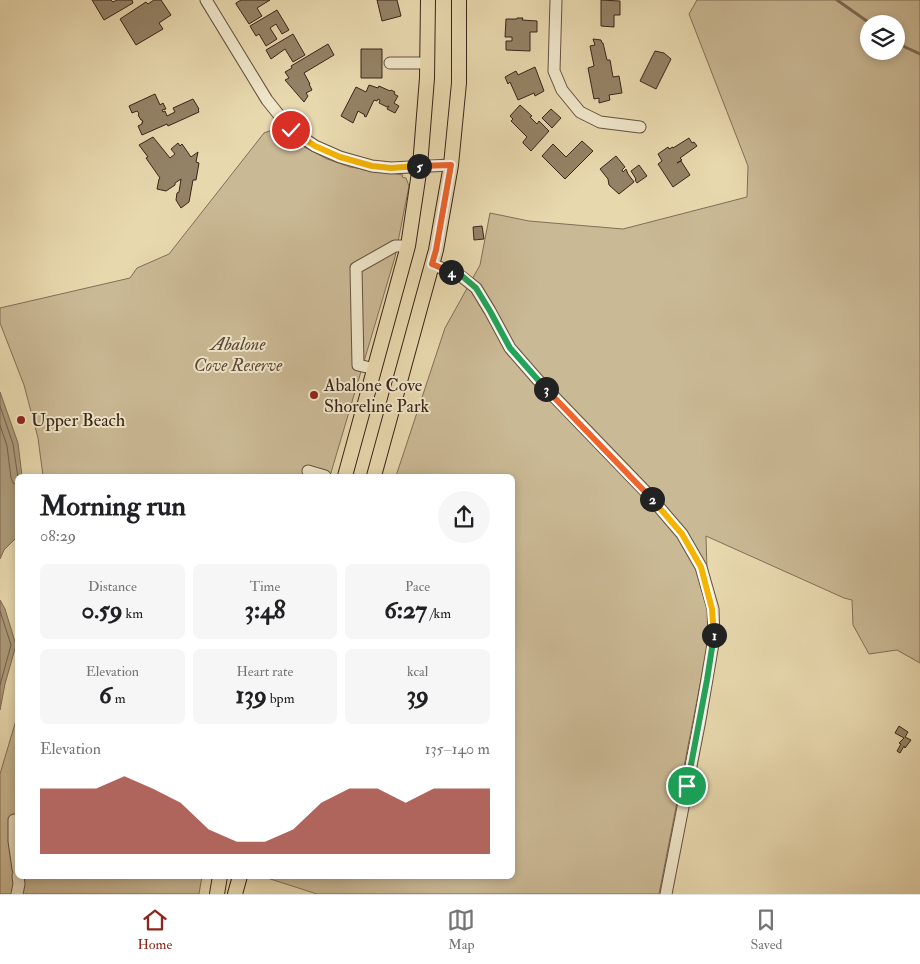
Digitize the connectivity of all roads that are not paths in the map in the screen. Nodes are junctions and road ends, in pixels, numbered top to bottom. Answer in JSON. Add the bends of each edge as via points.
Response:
{"nodes":[{"id":1,"x":206,"y":0,"type":"edge"},
{"id":2,"x":428,"y":0,"type":"edge"},
{"id":3,"x":460,"y":0,"type":"edge"},
{"id":4,"x":556,"y":0,"type":"edge"},
{"id":5,"x":390,"y":63,"type":"dead end"},
{"id":6,"x":427,"y":63,"type":"junction"},
{"id":7,"x":640,"y":127,"type":"dead end"},
{"id":8,"x":451,"y":165,"type":"junction"},
{"id":9,"x":420,"y":166,"type":"junction"},
{"id":10,"x":408,"y":246,"type":"junction"},
{"id":11,"x":432,"y":264,"type":"junction"},
{"id":12,"x":375,"y":369,"type":"junction"},
{"id":13,"x":308,"y":471,"type":"dead end"},
{"id":14,"x":318,"y":474,"type":"edge"},
{"id":15,"x":346,"y":474,"type":"edge"},
{"id":16,"x":375,"y":474,"type":"edge"},
{"id":17,"x":14,"y":820,"type":"dead end"},
{"id":18,"x":15,"y":848,"type":"edge"},
{"id":19,"x":18,"y":879,"type":"edge"},
{"id":20,"x":220,"y":879,"type":"edge"},
{"id":21,"x":239,"y":879,"type":"edge"},
{"id":22,"x":17,"y":894,"type":"edge"},
{"id":23,"x":217,"y":894,"type":"edge"},
{"id":24,"x":235,"y":894,"type":"edge"},
{"id":25,"x":666,"y":894,"type":"edge"}],
"edges":[{"from":1,"to":9,"type":"street","via":[[267,100],[291,130],[315,146],[372,166]]},
{"from":2,"to":6,"type":"main road"},
{"from":3,"to":8,"type":"main road","via":[[459,83]]},
{"from":4,"to":7,"type":"street","via":[[554,71],[562,90],[580,112],[600,122]]},
{"from":5,"to":6,"type":"street"},
{"from":6,"to":9,"type":"main road"},
{"from":8,"to":9,"type":"street"},
{"from":8,"to":11,"type":"main road"},
{"from":9,"to":10,"type":"main road"},
{"from":10,"to":12,"type":"main road"},
{"from":10,"to":12,"type":"street","via":[[395,246],[356,268],[358,365]]},
{"from":11,"to":16,"type":"main road"},
{"from":11,"to":25,"type":"street","via":[[462,276],[476,288],[510,348],[646,492],[682,534],[701,567],[712,609],[714,638]]},
{"from":12,"to":15,"type":"main road"},
{"from":13,"to":14,"type":"street"},
{"from":17,"to":18,"type":"street"},
{"from":19,"to":22,"type":"street"},
{"from":20,"to":23,"type":"main road"},
{"from":21,"to":24,"type":"main road"}]}
